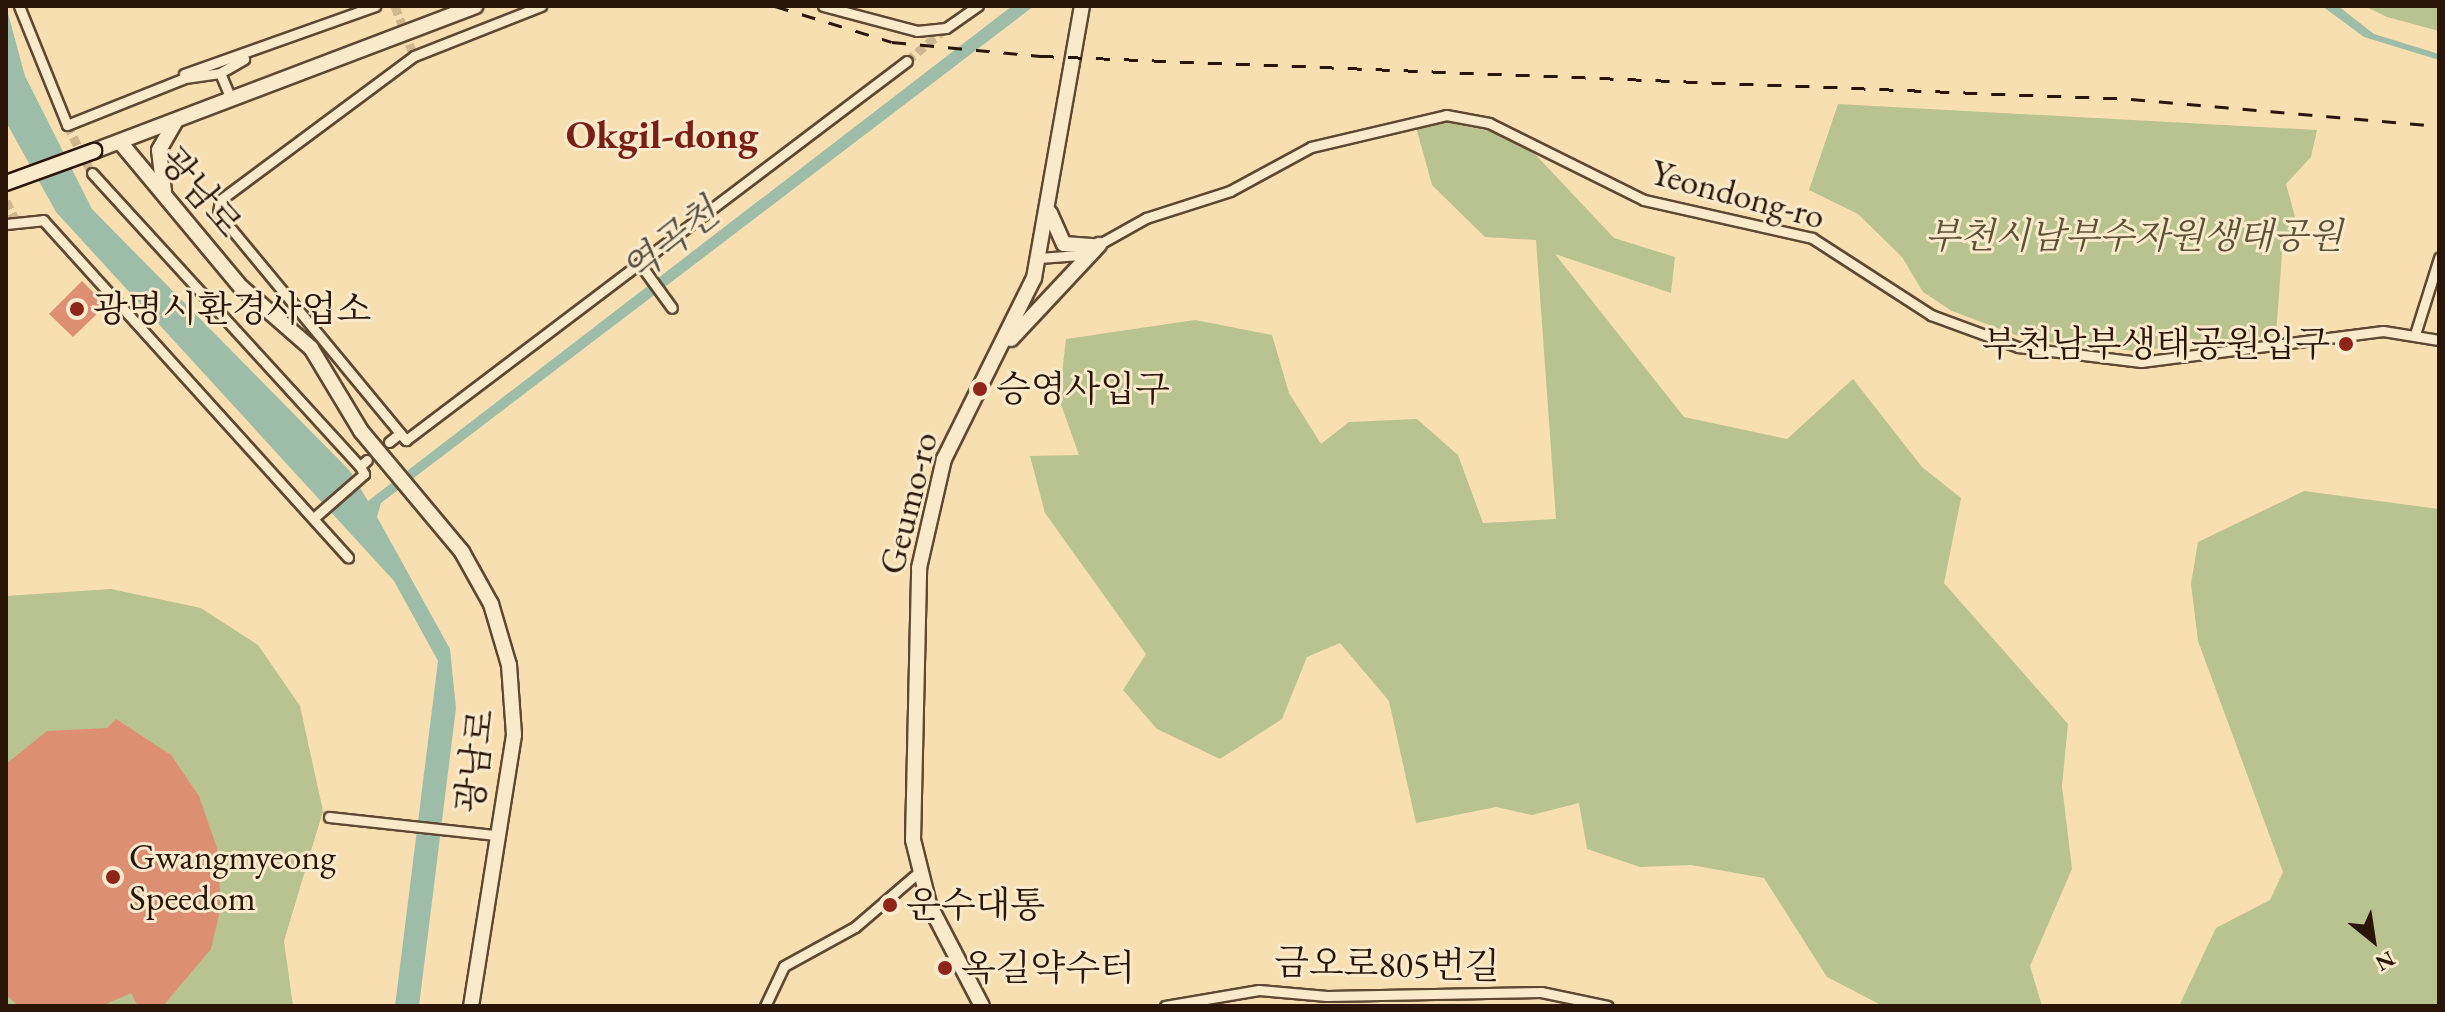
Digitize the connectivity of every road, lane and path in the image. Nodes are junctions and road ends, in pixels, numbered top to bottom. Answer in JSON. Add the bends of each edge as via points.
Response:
{"nodes":[{"id":1,"x":19,"y":6,"type":"edge"},
{"id":2,"x":375,"y":6,"type":"edge"},
{"id":3,"x":475,"y":6,"type":"edge"},
{"id":4,"x":541,"y":6,"type":"edge"},
{"id":5,"x":823,"y":6,"type":"edge"},
{"id":6,"x":978,"y":6,"type":"edge"},
{"id":7,"x":1082,"y":6,"type":"edge"},
{"id":8,"x":257,"y":50,"type":"junction"},
{"id":9,"x":907,"y":61,"type":"tunnel mouth"},
{"id":10,"x":220,"y":73,"type":"junction"},
{"id":11,"x":167,"y":85,"type":"junction"},
{"id":12,"x":231,"y":99,"type":"junction"},
{"id":13,"x":181,"y":118,"type":"junction"},
{"id":14,"x":120,"y":142,"type":"junction"},
{"id":15,"x":92,"y":173,"type":"tunnel mouth"},
{"id":16,"x":6,"y":183,"type":"edge"},
{"id":17,"x":165,"y":195,"type":"junction"},
{"id":18,"x":1049,"y":210,"type":"junction"},
{"id":19,"x":6,"y":224,"type":"edge"},
{"id":20,"x":1099,"y":245,"type":"junction"},
{"id":21,"x":1039,"y":258,"type":"junction"},
{"id":22,"x":2439,"y":258,"type":"edge"},
{"id":23,"x":640,"y":264,"type":"junction"},
{"id":24,"x":672,"y":308,"type":"dead end"},
{"id":25,"x":2416,"y":331,"type":"junction"},
{"id":26,"x":2439,"y":340,"type":"edge"},
{"id":27,"x":992,"y":360,"type":"junction"},
{"id":28,"x":400,"y":433,"type":"junction"},
{"id":29,"x":389,"y":442,"type":"dead end"},
{"id":30,"x":316,"y":516,"type":"junction"},
{"id":31,"x":348,"y":557,"type":"dead end"},
{"id":32,"x":329,"y":817,"type":"dead end"},
{"id":33,"x":496,"y":835,"type":"junction"},
{"id":34,"x":919,"y":872,"type":"junction"},
{"id":35,"x":471,"y":1006,"type":"edge"},
{"id":36,"x":765,"y":1006,"type":"edge"},
{"id":37,"x":982,"y":1006,"type":"edge"},
{"id":38,"x":1165,"y":1006,"type":"edge"},
{"id":39,"x":1608,"y":1006,"type":"edge"}],
"edges":[{"from":1,"to":11,"type":"street","via":[[67,125]]},
{"from":2,"to":8,"type":"street"},
{"from":3,"to":12,"type":"main road"},
{"from":4,"to":28,"type":"street","via":[[414,56],[220,200],[218,213]]},
{"from":5,"to":6,"type":"street","via":[[917,31],[946,28]]},
{"from":7,"to":18,"type":"main road","name":"Geumo-ro"},
{"from":8,"to":10,"type":"street"},
{"from":8,"to":11,"type":"street"},
{"from":9,"to":23,"type":"street"},
{"from":10,"to":11,"type":"street"},
{"from":10,"to":12,"type":"street"},
{"from":12,"to":13,"type":"main road"},
{"from":13,"to":14,"type":"main road"},
{"from":13,"to":17,"type":"main road","via":[[159,150]]},
{"from":14,"to":16,"type":"main road","bridge":true},
{"from":14,"to":17,"type":"main road","name":"광남로"},
{"from":15,"to":30,"type":"street","via":[[364,467]]},
{"from":17,"to":33,"type":"main road","name":"광남로","via":[[241,287],[311,348],[389,464],[479,579],[506,649],[514,735]]},
{"from":18,"to":20,"type":"main road","via":[[1064,244]]},
{"from":18,"to":21,"type":"main road","name":"Geumo-ro"},
{"from":19,"to":30,"type":"street","via":[[43,220]]},
{"from":20,"to":21,"type":"street","name":"Yeondong-ro","via":[[1067,260]]},
{"from":20,"to":25,"type":"street","name":"Yeondong-ro","via":[[1146,218],[1230,191],[1290,155],[1446,115],[1489,123],[1644,200],[1812,238],[1931,315],[2018,347],[2187,361]]},
{"from":20,"to":27,"type":"main road"},
{"from":21,"to":27,"type":"main road","name":"Geumo-ro"},
{"from":22,"to":25,"type":"street"},
{"from":23,"to":24,"type":"street"},
{"from":23,"to":28,"type":"street","via":[[406,440]]},
{"from":25,"to":26,"type":"street","name":"Yeondong-ro"},
{"from":27,"to":34,"type":"main road","name":"Geumo-ro","via":[[944,459],[919,568],[910,767]]},
{"from":28,"to":29,"type":"street"},
{"from":30,"to":31,"type":"street"},
{"from":32,"to":33,"type":"street"},
{"from":33,"to":35,"type":"main road","name":"광남로"},
{"from":34,"to":36,"type":"street","via":[[855,927],[784,966]]},
{"from":34,"to":37,"type":"main road","name":"Geumo-ro","via":[[937,923]]},
{"from":38,"to":39,"type":"street","name":"금오로805번길","via":[[1259,990],[1327,996],[1541,992]]}]}
